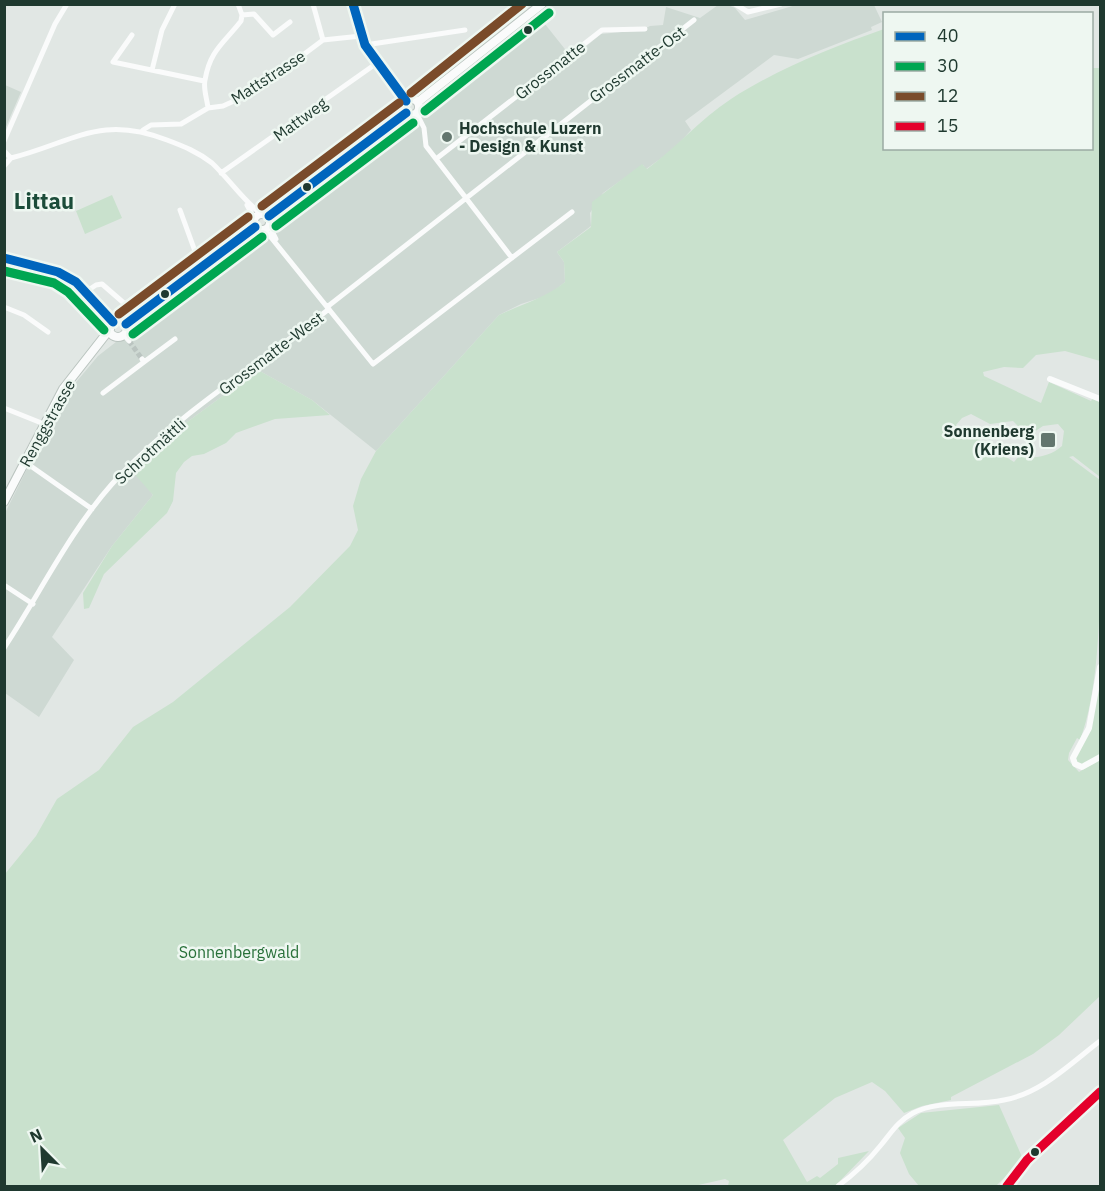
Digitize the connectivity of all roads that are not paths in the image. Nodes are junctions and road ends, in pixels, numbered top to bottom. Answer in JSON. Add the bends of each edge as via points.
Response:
{"nodes":[{"id":1,"x":67,"y":4,"type":"edge"},
{"id":2,"x":175,"y":4,"type":"edge"},
{"id":3,"x":238,"y":4,"type":"edge"},
{"id":4,"x":313,"y":4,"type":"edge"},
{"id":5,"x":353,"y":4,"type":"edge"},
{"id":6,"x":542,"y":4,"type":"edge"},
{"id":7,"x":735,"y":4,"type":"edge"},
{"id":8,"x":781,"y":4,"type":"edge"},
{"id":9,"x":242,"y":15,"type":"junction"},
{"id":10,"x":694,"y":20,"type":"dead end"},
{"id":11,"x":290,"y":22,"type":"dead end"},
{"id":12,"x":645,"y":29,"type":"dead end"},
{"id":13,"x":465,"y":30,"type":"dead end"},
{"id":14,"x":132,"y":35,"type":"dead end"},
{"id":15,"x":361,"y":36,"type":"junction"},
{"id":16,"x":323,"y":40,"type":"junction"},
{"id":17,"x":365,"y":45,"type":"junction"},
{"id":18,"x":377,"y":63,"type":"junction"},
{"id":19,"x":152,"y":70,"type":"junction"},
{"id":20,"x":204,"y":81,"type":"junction"},
{"id":21,"x":406,"y":101,"type":"junction"},
{"id":22,"x":418,"y":102,"type":"junction"},
{"id":23,"x":208,"y":108,"type":"junction"},
{"id":24,"x":406,"y":113,"type":"junction"},
{"id":25,"x":417,"y":114,"type":"junction"},
{"id":26,"x":143,"y":130,"type":"junction"},
{"id":27,"x":4,"y":141,"type":"edge"},
{"id":28,"x":5,"y":150,"type":"edge"},
{"id":29,"x":11,"y":158,"type":"junction"},
{"id":30,"x":436,"y":159,"type":"junction"},
{"id":31,"x":4,"y":166,"type":"edge"},
{"id":32,"x":221,"y":173,"type":"junction"},
{"id":33,"x":467,"y":200,"type":"junction"},
{"id":34,"x":180,"y":210,"type":"dead end"},
{"id":35,"x":572,"y":212,"type":"dead end"},
{"id":36,"x":257,"y":215,"type":"junction"},
{"id":37,"x":269,"y":216,"type":"junction"},
{"id":38,"x":255,"y":227,"type":"junction"},
{"id":39,"x":267,"y":227,"type":"junction"},
{"id":40,"x":196,"y":254,"type":"junction"},
{"id":41,"x":4,"y":258,"type":"edge"},
{"id":42,"x":512,"y":258,"type":"junction"},
{"id":43,"x":210,"y":261,"type":"junction"},
{"id":44,"x":87,"y":291,"type":"junction"},
{"id":45,"x":4,"y":307,"type":"edge"},
{"id":46,"x":328,"y":308,"type":"junction"},
{"id":47,"x":126,"y":324,"type":"junction"},
{"id":48,"x":111,"y":325,"type":"junction"},
{"id":49,"x":48,"y":332,"type":"dead end"},
{"id":50,"x":124,"y":338,"type":"junction"},
{"id":51,"x":174,"y":339,"type":"dead end"},
{"id":52,"x":96,"y":348,"type":"junction"},
{"id":53,"x":1050,"y":379,"type":"dead end"},
{"id":54,"x":103,"y":393,"type":"dead end"},
{"id":55,"x":213,"y":398,"type":"joint"},
{"id":56,"x":1101,"y":399,"type":"edge"},
{"id":57,"x":4,"y":408,"type":"edge"},
{"id":58,"x":44,"y":424,"type":"junction"},
{"id":59,"x":25,"y":462,"type":"junction"},
{"id":60,"x":4,"y":502,"type":"edge"},
{"id":61,"x":92,"y":509,"type":"junction"},
{"id":62,"x":4,"y":585,"type":"edge"},
{"id":63,"x":33,"y":604,"type":"junction"},
{"id":64,"x":4,"y":648,"type":"edge"},
{"id":65,"x":1101,"y":667,"type":"edge"},
{"id":66,"x":1101,"y":757,"type":"edge"},
{"id":67,"x":1101,"y":1041,"type":"edge"},
{"id":68,"x":1101,"y":1092,"type":"edge"},
{"id":69,"x":838,"y":1186,"type":"edge"},
{"id":70,"x":1007,"y":1186,"type":"edge"}],
"edges":[{"from":1,"to":27,"type":"street"},
{"from":2,"to":19,"type":"street","via":[[162,30]]},
{"from":3,"to":9,"type":"street"},
{"from":4,"to":16,"type":"street"},
{"from":5,"to":15,"type":"street"},
{"from":6,"to":22,"type":"main road"},
{"from":7,"to":8,"type":"street","via":[[748,12]]},
{"from":9,"to":11,"type":"street","via":[[254,14],[273,35]]},
{"from":9,"to":20,"type":"street","via":[[213,53]]},
{"from":10,"to":33,"type":"street","name":"Grossmatte-Ost"},
{"from":12,"to":30,"type":"street","name":"Grossmatte","via":[[602,30]]},
{"from":13,"to":17,"type":"street"},
{"from":14,"to":19,"type":"street","via":[[113,62]]},
{"from":15,"to":16,"type":"street","name":"Mattstrasse"},
{"from":15,"to":17,"type":"street"},
{"from":16,"to":23,"type":"street","name":"Mattstrasse","via":[[234,101]]},
{"from":17,"to":18,"type":"street"},
{"from":18,"to":21,"type":"street"},
{"from":18,"to":32,"type":"street","name":"Mattweg"},
{"from":19,"to":20,"type":"street"},
{"from":20,"to":23,"type":"street"},
{"from":21,"to":22,"type":"main road"},
{"from":21,"to":24,"type":"main road"},
{"from":22,"to":25,"type":"main road"},
{"from":23,"to":26,"type":"street","name":"Mattstrasse","via":[[181,124],[151,125]]},
{"from":24,"to":25,"type":"main road"},
{"from":24,"to":37,"type":"main road"},
{"from":25,"to":30,"type":"street","via":[[426,146]]},
{"from":26,"to":29,"type":"street","via":[[107,128]]},
{"from":26,"to":32,"type":"street","via":[[198,153]]},
{"from":28,"to":29,"type":"street"},
{"from":29,"to":31,"type":"street"},
{"from":30,"to":33,"type":"street"},
{"from":32,"to":36,"type":"street"},
{"from":33,"to":42,"type":"street"},
{"from":33,"to":46,"type":"street"},
{"from":34,"to":40,"type":"street"},
{"from":35,"to":42,"type":"street"},
{"from":36,"to":37,"type":"main road"},
{"from":36,"to":38,"type":"main road"},
{"from":37,"to":39,"type":"main road"},
{"from":38,"to":39,"type":"main road"},
{"from":38,"to":43,"type":"main road"},
{"from":39,"to":46,"type":"street"},
{"from":40,"to":43,"type":"street","via":[[205,254]]},
{"from":40,"to":44,"type":"street","via":[[125,304],[102,284]]},
{"from":41,"to":44,"type":"street","via":[[58,272]]},
{"from":42,"to":46,"type":"street","via":[[377,363],[369,362]]},
{"from":43,"to":47,"type":"main road"},
{"from":44,"to":48,"type":"street"},
{"from":45,"to":49,"type":"street"},
{"from":46,"to":55,"type":"street","name":"Grossmatte-West"},
{"from":47,"to":48,"type":"main road","via":[[121,320]]},
{"from":47,"to":50,"type":"main road"},
{"from":48,"to":50,"type":"main road","via":[[112,334]]},
{"from":48,"to":52,"type":"main road","name":"Renggstrasse"},
{"from":50,"to":52,"type":"main road","name":"Renggstrasse"},
{"from":51,"to":54,"type":"street"},
{"from":52,"to":58,"type":"main road","name":"Renggstrasse","via":[[70,379]]},
{"from":53,"to":56,"type":"street"},
{"from":55,"to":61,"type":"street","name":"Schrotmättli","via":[[137,460]]},
{"from":57,"to":58,"type":"street"},
{"from":58,"to":59,"type":"main road","name":"Renggstrasse"},
{"from":59,"to":60,"type":"main road","name":"Renggstrasse"},
{"from":59,"to":61,"type":"street"},
{"from":61,"to":63,"type":"street","name":"Schrotmättli"},
{"from":62,"to":63,"type":"street"},
{"from":63,"to":64,"type":"street","name":"Schrotmättli"},
{"from":65,"to":66,"type":"street","via":[[1089,728],[1073,758],[1074,764],[1082,767]]},
{"from":67,"to":69,"type":"street","via":[[1047,1082],[1022,1095],[1001,1101],[934,1106],[914,1113],[897,1125],[880,1147]]},
{"from":68,"to":70,"type":"street","via":[[1023,1164]]}]}
